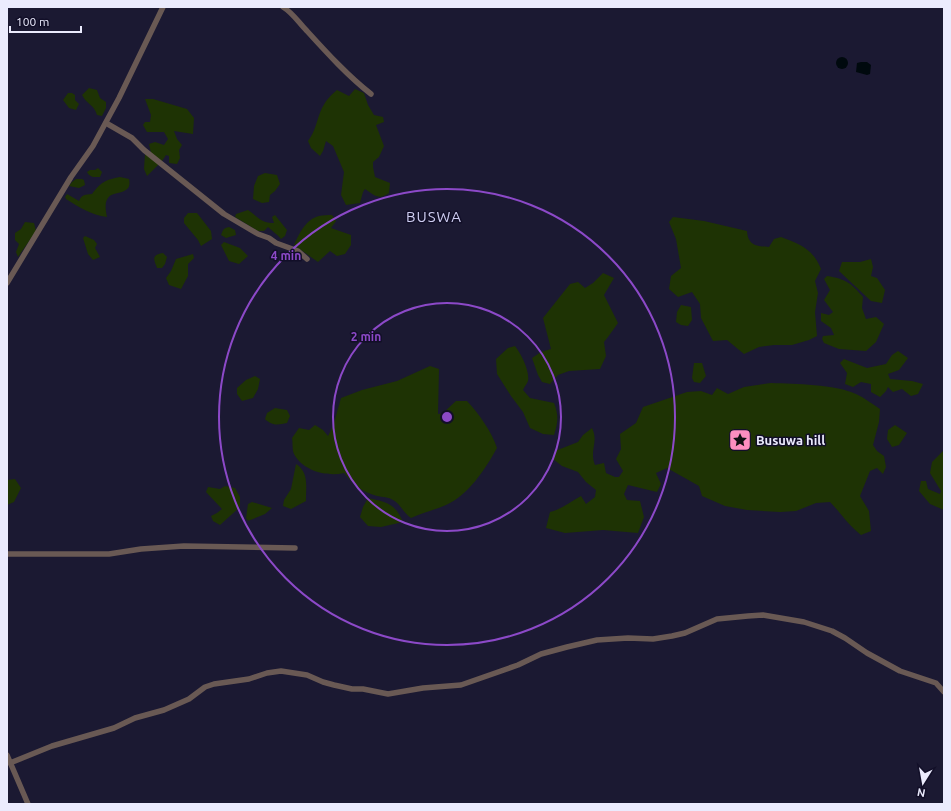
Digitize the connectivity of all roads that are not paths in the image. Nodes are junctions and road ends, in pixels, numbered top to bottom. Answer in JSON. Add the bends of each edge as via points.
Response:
{"nodes":[{"id":1,"x":163,"y":7,"type":"edge"},
{"id":2,"x":283,"y":7,"type":"edge"},
{"id":3,"x":371,"y":94,"type":"dead end"},
{"id":4,"x":106,"y":123,"type":"junction"},
{"id":5,"x":307,"y":259,"type":"dead end"},
{"id":6,"x":7,"y":283,"type":"edge"},
{"id":7,"x":295,"y":548,"type":"dead end"},
{"id":8,"x":7,"y":554,"type":"edge"},
{"id":9,"x":944,"y":692,"type":"edge"},
{"id":10,"x":7,"y":755,"type":"edge"},
{"id":11,"x":10,"y":763,"type":"junction"},
{"id":12,"x":28,"y":804,"type":"edge"}],
"edges":[{"from":1,"to":4,"type":"street"},
{"from":2,"to":3,"type":"street","via":[[354,81]]},
{"from":4,"to":5,"type":"street","via":[[132,138],[224,214],[258,234],[298,251]]},
{"from":4,"to":6,"type":"street"},
{"from":7,"to":8,"type":"street","via":[[184,546],[109,554]]},
{"from":9,"to":11,"type":"street","via":[[936,683],[900,671],[832,631],[792,620],[741,616],[717,619],[672,636],[597,640],[567,646],[461,685],[388,694],[334,685],[307,675],[281,671],[267,673],[249,679],[214,684],[164,710],[52,746]]},
{"from":10,"to":11,"type":"street"},
{"from":11,"to":12,"type":"street"}]}
